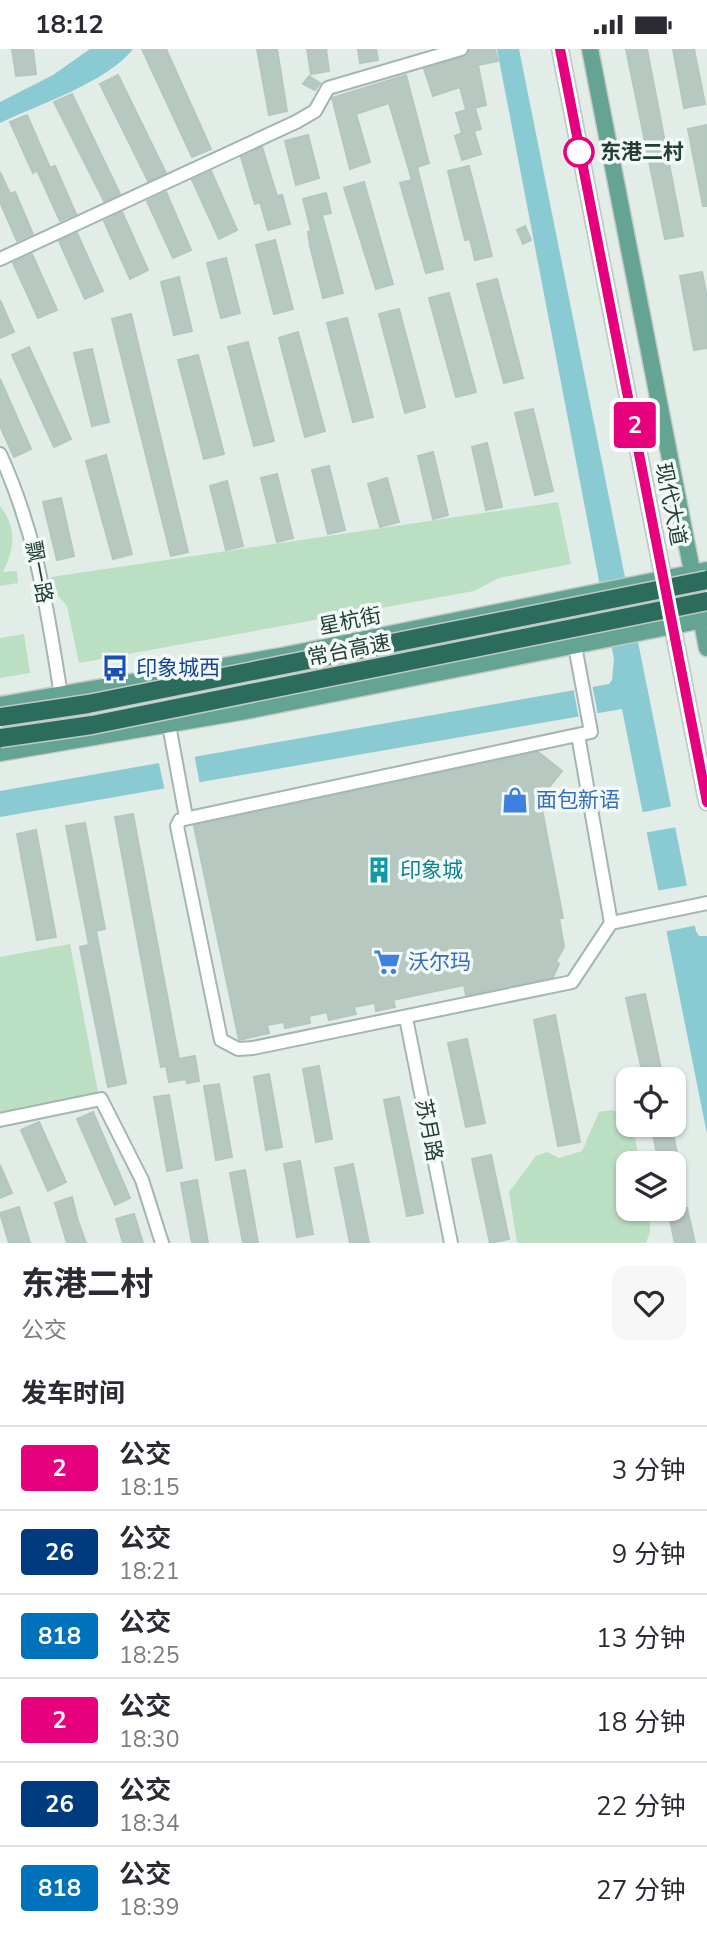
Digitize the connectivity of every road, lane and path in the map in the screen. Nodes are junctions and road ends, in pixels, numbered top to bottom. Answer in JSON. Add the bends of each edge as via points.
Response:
{"nodes":[{"id":1,"x":461,"y":49,"type":"edge"},
{"id":2,"x":560,"y":49,"type":"edge"},
{"id":3,"x":590,"y":49,"type":"edge"},
{"id":4,"x":0,"y":259,"type":"edge"},
{"id":5,"x":0,"y":454,"type":"edge"},
{"id":6,"x":702,"y":574,"type":"edge"},
{"id":7,"x":663,"y":579,"type":"junction"},
{"id":8,"x":707,"y":601,"type":"edge"},
{"id":9,"x":704,"y":619,"type":"edge"},
{"id":10,"x":672,"y":626,"type":"junction"},
{"id":11,"x":575,"y":646,"type":"junction"},
{"id":12,"x":707,"y":648,"type":"edge"},
{"id":13,"x":61,"y":695,"type":"junction"},
{"id":14,"x":0,"y":705,"type":"edge"},
{"id":15,"x":0,"y":717,"type":"edge"},
{"id":16,"x":169,"y":725,"type":"junction"},
{"id":17,"x":578,"y":736,"type":"junction"},
{"id":18,"x":0,"y":738,"type":"edge"},
{"id":19,"x":0,"y":753,"type":"edge"},
{"id":20,"x":707,"y":802,"type":"edge"},
{"id":21,"x":187,"y":817,"type":"junction"},
{"id":22,"x":701,"y":904,"type":"edge"},
{"id":23,"x":611,"y":923,"type":"junction"},
{"id":24,"x":406,"y":1018,"type":"junction"},
{"id":25,"x":0,"y":1120,"type":"edge"},
{"id":26,"x":162,"y":1243,"type":"edge"},
{"id":27,"x":450,"y":1243,"type":"edge"}],
"edges":[{"from":1,"to":4,"type":"street","via":[[328,88],[315,111],[296,122]]},
{"from":2,"to":7,"type":"main road","name":"现代大道"},
{"from":3,"to":6,"type":"main road","name":"现代大道"},
{"from":5,"to":13,"type":"street","name":"飘一路","via":[[36,551]]},
{"from":6,"to":7,"type":"main road","name":"星杭街"},
{"from":6,"to":9,"type":"main road","name":"现代大道"},
{"from":6,"to":15,"type":"highway","name":"常台高速","bridge":true,"via":[[89,704]]},
{"from":7,"to":10,"type":"main road","name":"现代大道"},
{"from":7,"to":13,"type":"main road","name":"星杭街"},
{"from":8,"to":18,"type":"highway","name":"常台高速","bridge":true,"via":[[92,725]]},
{"from":9,"to":10,"type":"main road"},
{"from":9,"to":12,"type":"main road","name":"现代大道"},
{"from":10,"to":11,"type":"main road"},
{"from":10,"to":20,"type":"main road","name":"现代大道"},
{"from":11,"to":16,"type":"main road"},
{"from":11,"to":17,"type":"street","via":[[591,732]]},
{"from":13,"to":14,"type":"main road","name":"星杭街"},
{"from":16,"to":19,"type":"main road"},
{"from":16,"to":21,"type":"street"},
{"from":17,"to":21,"type":"street"},
{"from":17,"to":23,"type":"street"},
{"from":21,"to":24,"type":"street","via":[[177,825],[221,1040],[238,1049],[253,1048]]},
{"from":22,"to":23,"type":"street"},
{"from":23,"to":24,"type":"street","via":[[572,982]]},
{"from":24,"to":27,"type":"street","name":"苏月路"},
{"from":25,"to":26,"type":"street","via":[[101,1099],[142,1180]]}]}
